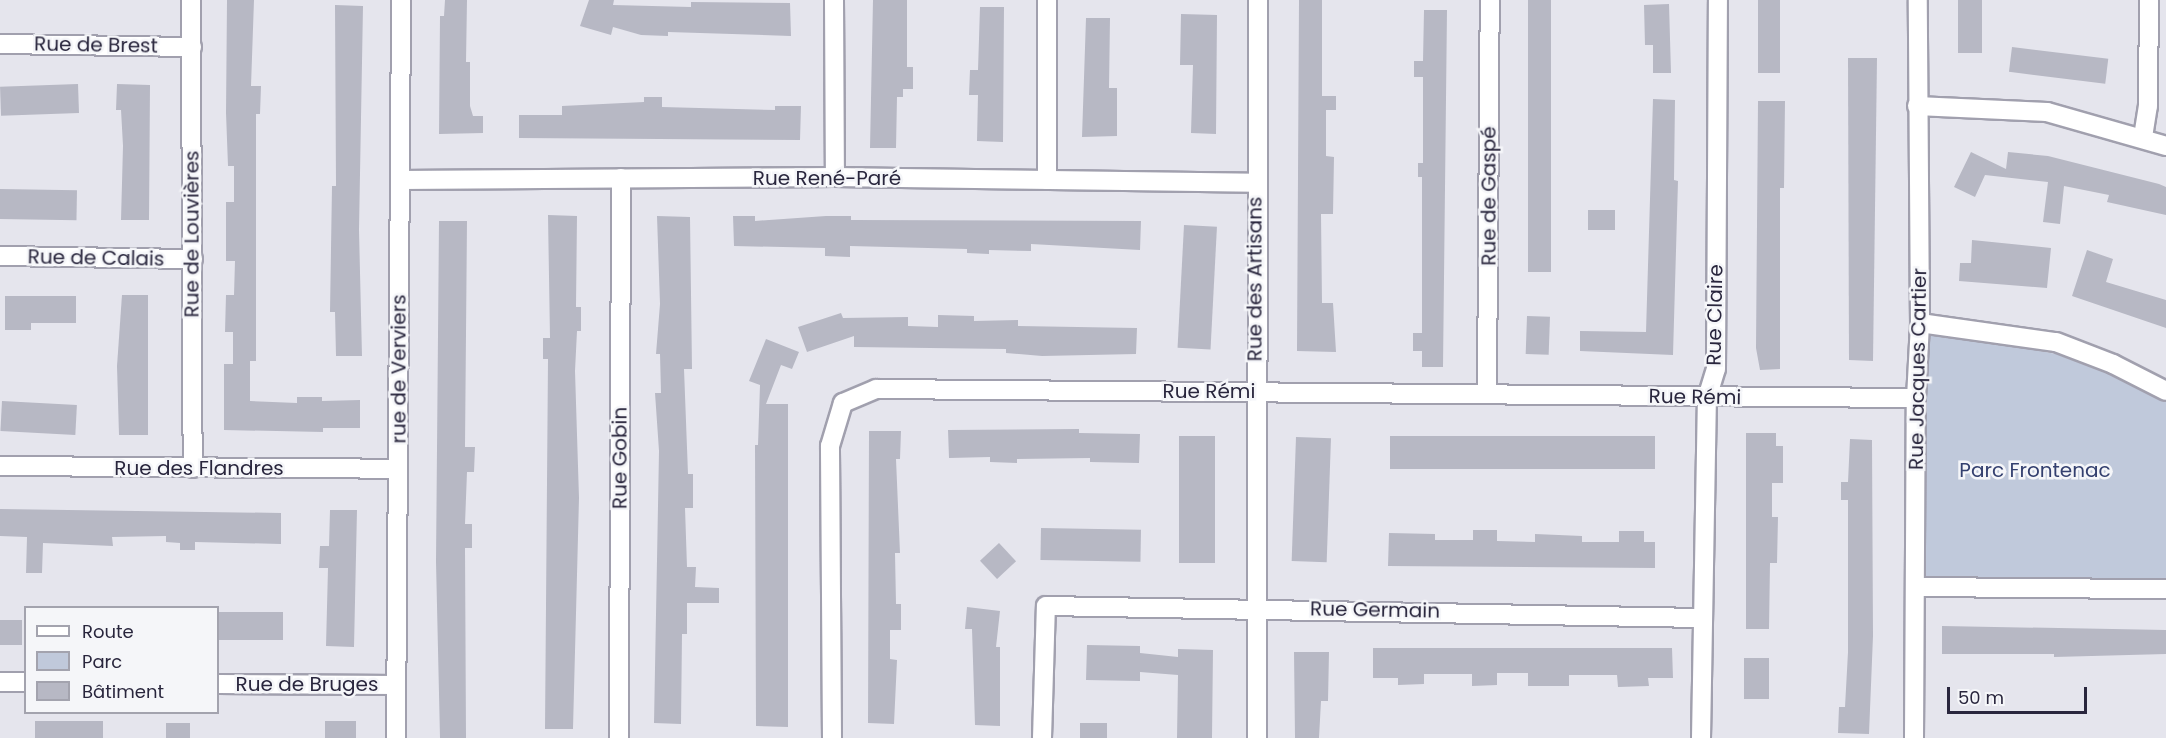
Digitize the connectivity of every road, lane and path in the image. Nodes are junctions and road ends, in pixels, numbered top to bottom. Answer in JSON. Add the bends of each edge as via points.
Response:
{"nodes":[{"id":1,"x":192,"y":0,"type":"edge"},
{"id":2,"x":401,"y":0,"type":"edge"},
{"id":3,"x":834,"y":0,"type":"edge"},
{"id":4,"x":1047,"y":0,"type":"edge"},
{"id":5,"x":1257,"y":0,"type":"edge"},
{"id":6,"x":1490,"y":0,"type":"edge"},
{"id":7,"x":1718,"y":0,"type":"edge"},
{"id":8,"x":1918,"y":0,"type":"edge"},
{"id":9,"x":2149,"y":0,"type":"edge"},
{"id":10,"x":0,"y":44,"type":"edge"},
{"id":11,"x":192,"y":47,"type":"junction"},
{"id":12,"x":1917,"y":106,"type":"junction"},
{"id":13,"x":2143,"y":137,"type":"junction"},
{"id":14,"x":2166,"y":146,"type":"edge"},
{"id":15,"x":835,"y":177,"type":"junction"},
{"id":16,"x":621,"y":178,"type":"junction"},
{"id":17,"x":400,"y":180,"type":"junction"},
{"id":18,"x":1047,"y":180,"type":"junction"},
{"id":19,"x":1255,"y":183,"type":"junction"},
{"id":20,"x":0,"y":256,"type":"edge"},
{"id":21,"x":193,"y":259,"type":"junction"},
{"id":22,"x":1920,"y":322,"type":"junction"},
{"id":23,"x":2166,"y":391,"type":"edge"},
{"id":24,"x":1255,"y":392,"type":"junction"},
{"id":25,"x":1487,"y":393,"type":"junction"},
{"id":26,"x":1707,"y":398,"type":"junction"},
{"id":27,"x":1916,"y":399,"type":"junction"},
{"id":28,"x":0,"y":466,"type":"edge"},
{"id":29,"x":193,"y":468,"type":"junction"},
{"id":30,"x":398,"y":470,"type":"junction"},
{"id":31,"x":1917,"y":587,"type":"junction"},
{"id":32,"x":2166,"y":589,"type":"edge"},
{"id":33,"x":1255,"y":608,"type":"junction"},
{"id":34,"x":1704,"y":618,"type":"junction"},
{"id":35,"x":0,"y":682,"type":"edge"},
{"id":36,"x":24,"y":682,"type":"edge"},
{"id":37,"x":219,"y":684,"type":"edge"},
{"id":38,"x":396,"y":685,"type":"junction"},
{"id":39,"x":396,"y":738,"type":"edge"},
{"id":40,"x":619,"y":738,"type":"edge"},
{"id":41,"x":832,"y":738,"type":"edge"},
{"id":42,"x":1042,"y":738,"type":"edge"},
{"id":43,"x":1257,"y":738,"type":"edge"},
{"id":44,"x":1701,"y":738,"type":"edge"},
{"id":45,"x":1914,"y":738,"type":"edge"}],
"edges":[{"from":1,"to":11,"type":"street","name":"Rue de Louvières"},
{"from":2,"to":17,"type":"street","name":"rue de Verviers"},
{"from":3,"to":15,"type":"street"},
{"from":4,"to":18,"type":"street"},
{"from":5,"to":19,"type":"street","name":"Rue des Artisans"},
{"from":6,"to":25,"type":"street","name":"Rue de Gaspé"},
{"from":7,"to":26,"type":"street","name":"Rue Claire","via":[[1716,369]]},
{"from":8,"to":12,"type":"street","name":"Rue Jacques Cartier"},
{"from":9,"to":13,"type":"street","via":[[2148,106]]},
{"from":10,"to":11,"type":"street","name":"Rue de Brest"},
{"from":11,"to":21,"type":"street","name":"Rue de Louvières"},
{"from":12,"to":13,"type":"street","via":[[2048,112]]},
{"from":12,"to":22,"type":"street","name":"Rue Jacques Cartier"},
{"from":13,"to":14,"type":"street"},
{"from":15,"to":16,"type":"street","name":"Rue René-Paré"},
{"from":15,"to":18,"type":"street","name":"Rue René-Paré"},
{"from":16,"to":17,"type":"street","name":"Rue René-Paré"},
{"from":16,"to":40,"type":"street","name":"Rue Gobin"},
{"from":17,"to":30,"type":"street","name":"rue de Verviers"},
{"from":18,"to":19,"type":"street","name":"Rue René-Paré"},
{"from":19,"to":24,"type":"street","name":"Rue des Artisans"},
{"from":20,"to":21,"type":"street","name":"Rue de Calais"},
{"from":21,"to":29,"type":"street","name":"Rue de Louvières"},
{"from":22,"to":23,"type":"street","via":[[2056,342]]},
{"from":22,"to":27,"type":"street","name":"Rue Jacques Cartier"},
{"from":24,"to":25,"type":"street","name":"Rue Rémi"},
{"from":24,"to":33,"type":"street","name":"Rue des Artisans"},
{"from":24,"to":41,"type":"street","name":"Rue Rémi","via":[[876,389],[843,402],[830,446]]},
{"from":25,"to":26,"type":"street","name":"Rue Rémi"},
{"from":26,"to":27,"type":"street","name":"Rue Rémi"},
{"from":26,"to":34,"type":"street","name":"Rue Claire"},
{"from":27,"to":31,"type":"street","name":"Rue Jacques Cartier"},
{"from":28,"to":29,"type":"street","name":"Rue des Flandres"},
{"from":29,"to":30,"type":"street","name":"Rue des Flandres"},
{"from":30,"to":38,"type":"street","name":"rue de Verviers"},
{"from":31,"to":32,"type":"street"},
{"from":31,"to":45,"type":"street","name":"Rue Jacques Cartier"},
{"from":33,"to":34,"type":"street","name":"Rue Germain"},
{"from":33,"to":42,"type":"street","name":"Rue Germain","via":[[1046,606]]},
{"from":33,"to":43,"type":"street","name":"Rue des Artisans"},
{"from":34,"to":44,"type":"street","name":"Rue Claire"},
{"from":35,"to":36,"type":"street"},
{"from":37,"to":38,"type":"street","name":"Rue de Bruges"},
{"from":38,"to":39,"type":"street","name":"rue de Verviers"}]}
